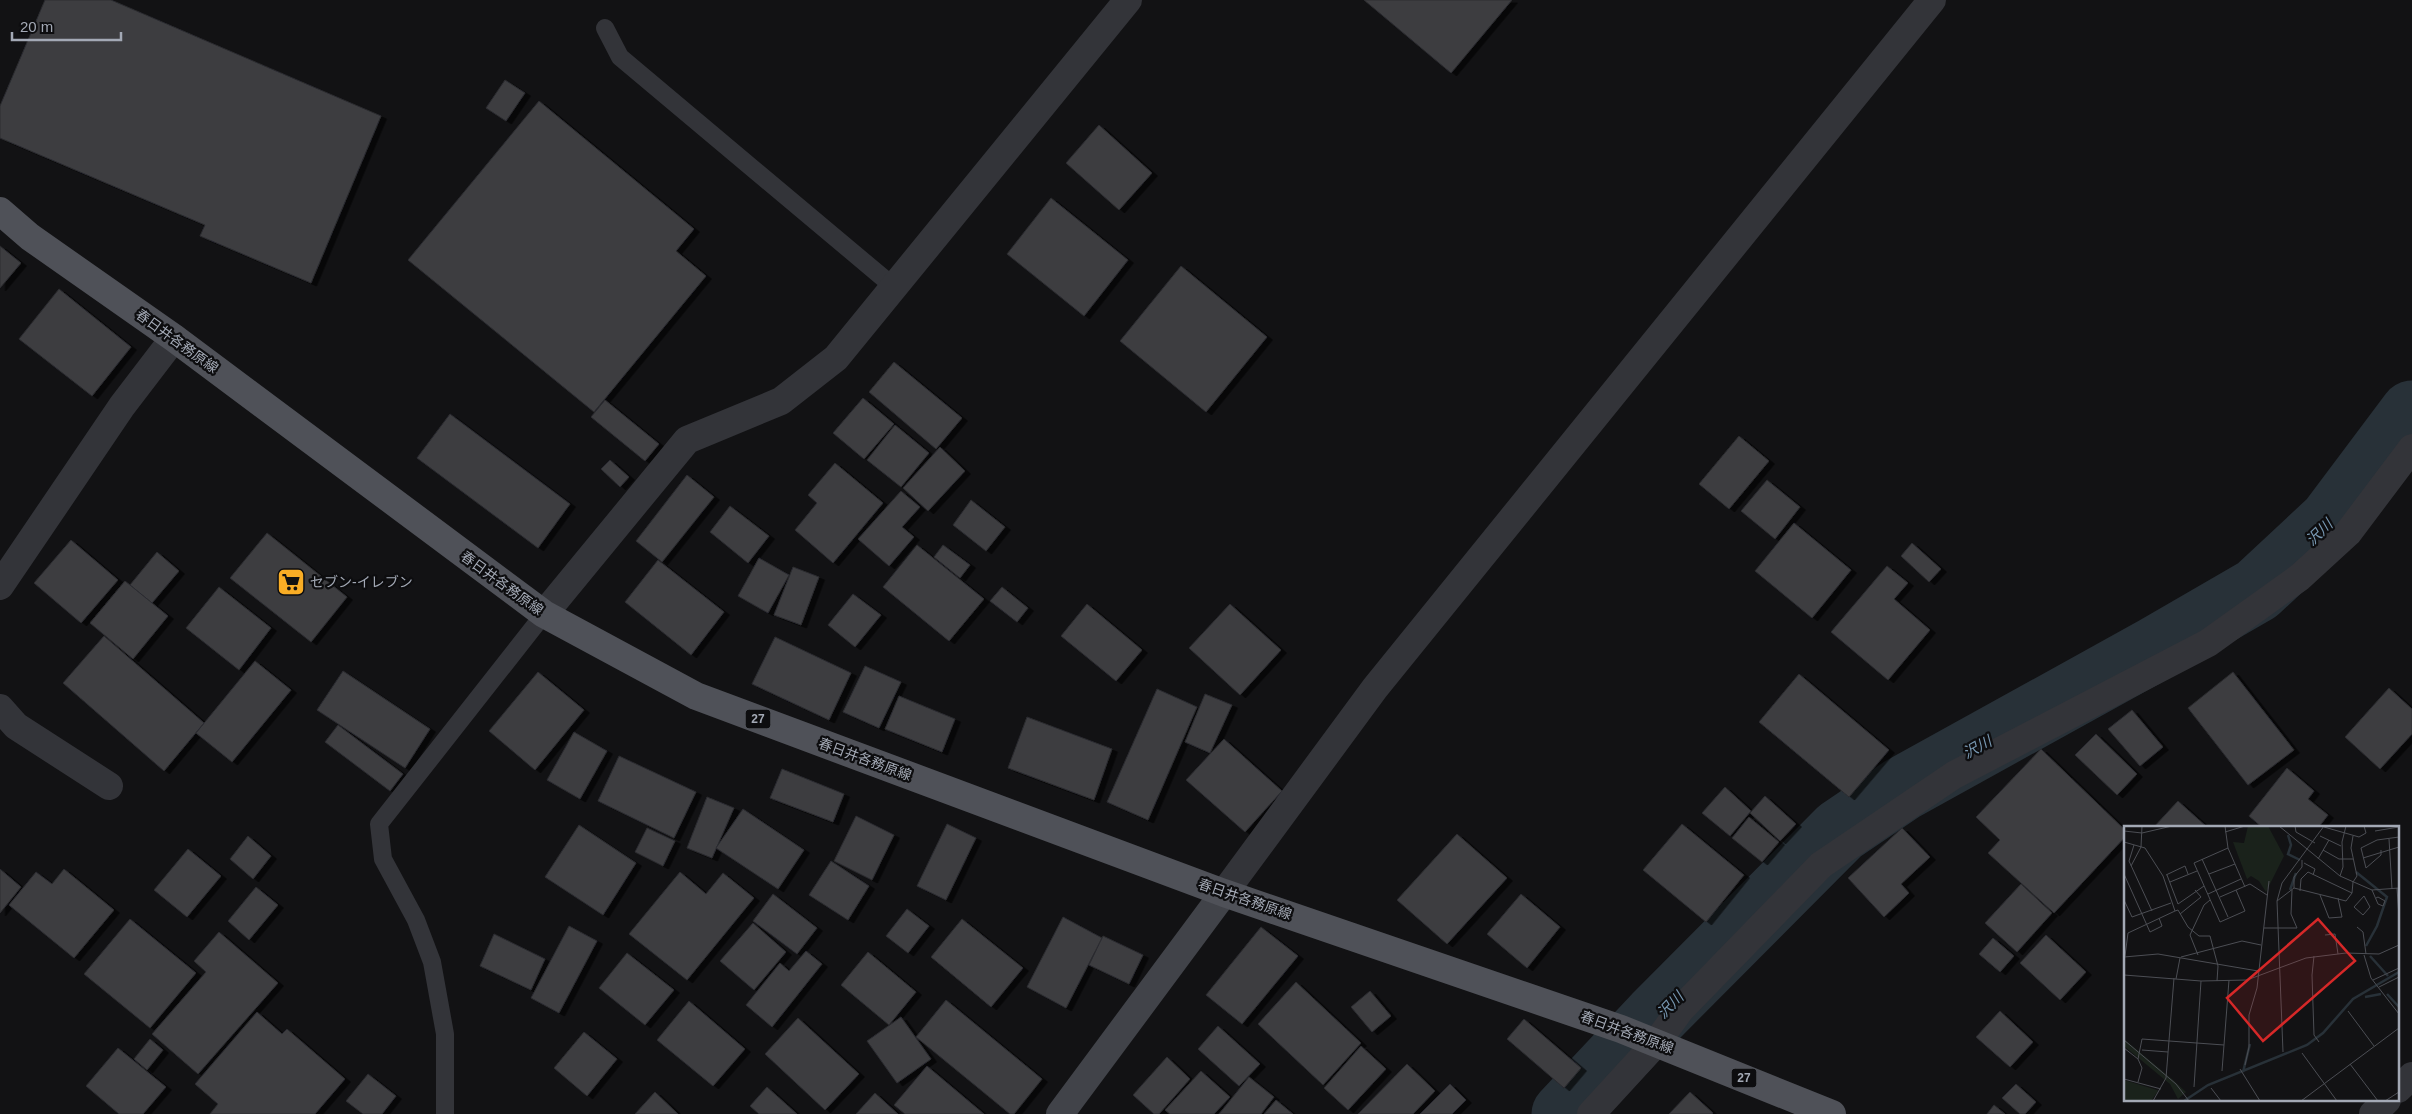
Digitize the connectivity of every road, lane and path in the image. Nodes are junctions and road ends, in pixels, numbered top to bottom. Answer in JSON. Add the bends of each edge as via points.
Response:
{"nodes":[{"id":1,"x":1128,"y":0,"type":"edge"},
{"id":2,"x":1932,"y":0,"type":"edge"},
{"id":3,"x":605,"y":28,"type":"dead end"},
{"id":4,"x":0,"y":211,"type":"edge"},
{"id":5,"x":894,"y":287,"type":"junction"},
{"id":6,"x":174,"y":338,"type":"junction"},
{"id":7,"x":2412,"y":448,"type":"edge"},
{"id":8,"x":0,"y":586,"type":"edge"},
{"id":9,"x":544,"y":614,"type":"junction"},
{"id":10,"x":0,"y":708,"type":"edge"},
{"id":11,"x":109,"y":786,"type":"dead end"},
{"id":12,"x":1224,"y":892,"type":"junction"},
{"id":13,"x":1657,"y":1042,"type":"junction"},
{"id":14,"x":2412,"y":1076,"type":"edge"},
{"id":15,"x":2400,"y":1087,"type":"edge"},
{"id":16,"x":2385,"y":1102,"type":"edge"},
{"id":17,"x":1593,"y":1113,"type":"edge"},
{"id":18,"x":445,"y":1114,"type":"edge"},
{"id":19,"x":1060,"y":1114,"type":"edge"},
{"id":20,"x":1832,"y":1114,"type":"edge"},
{"id":21,"x":2373,"y":1114,"type":"edge"}],
"edges":[{"from":1,"to":5,"type":"street"},
{"from":2,"to":12,"type":"street","via":[[1375,688]]},
{"from":3,"to":5,"type":"lane","via":[[620,57]]},
{"from":4,"to":6,"type":"main road","name":"春日井各務原線","number":"27","via":[[30,237]]},
{"from":5,"to":9,"type":"street","via":[[836,358],[782,401],[687,440]]},
{"from":6,"to":8,"type":"street","via":[[122,406]]},
{"from":6,"to":9,"type":"main road","name":"春日井各務原線","number":"27"},
{"from":7,"to":13,"type":"street","via":[[2348,533],[2300,576],[2208,643],[1954,775],[1821,865],[1680,1010]]},
{"from":9,"to":12,"type":"main road","name":"春日井各務原線","number":"27","via":[[696,696]]},
{"from":9,"to":18,"type":"lane","via":[[379,824],[383,860],[416,920],[432,962],[445,1034]]},
{"from":10,"to":11,"type":"street","via":[[16,726]]},
{"from":12,"to":13,"type":"main road","name":"春日井各務原線","number":"27"},
{"from":12,"to":19,"type":"street"},
{"from":13,"to":17,"type":"street"},
{"from":13,"to":20,"type":"main road","name":"春日井各務原線","number":"27"},
{"from":14,"to":15,"type":"street"},
{"from":16,"to":21,"type":"street"}]}
